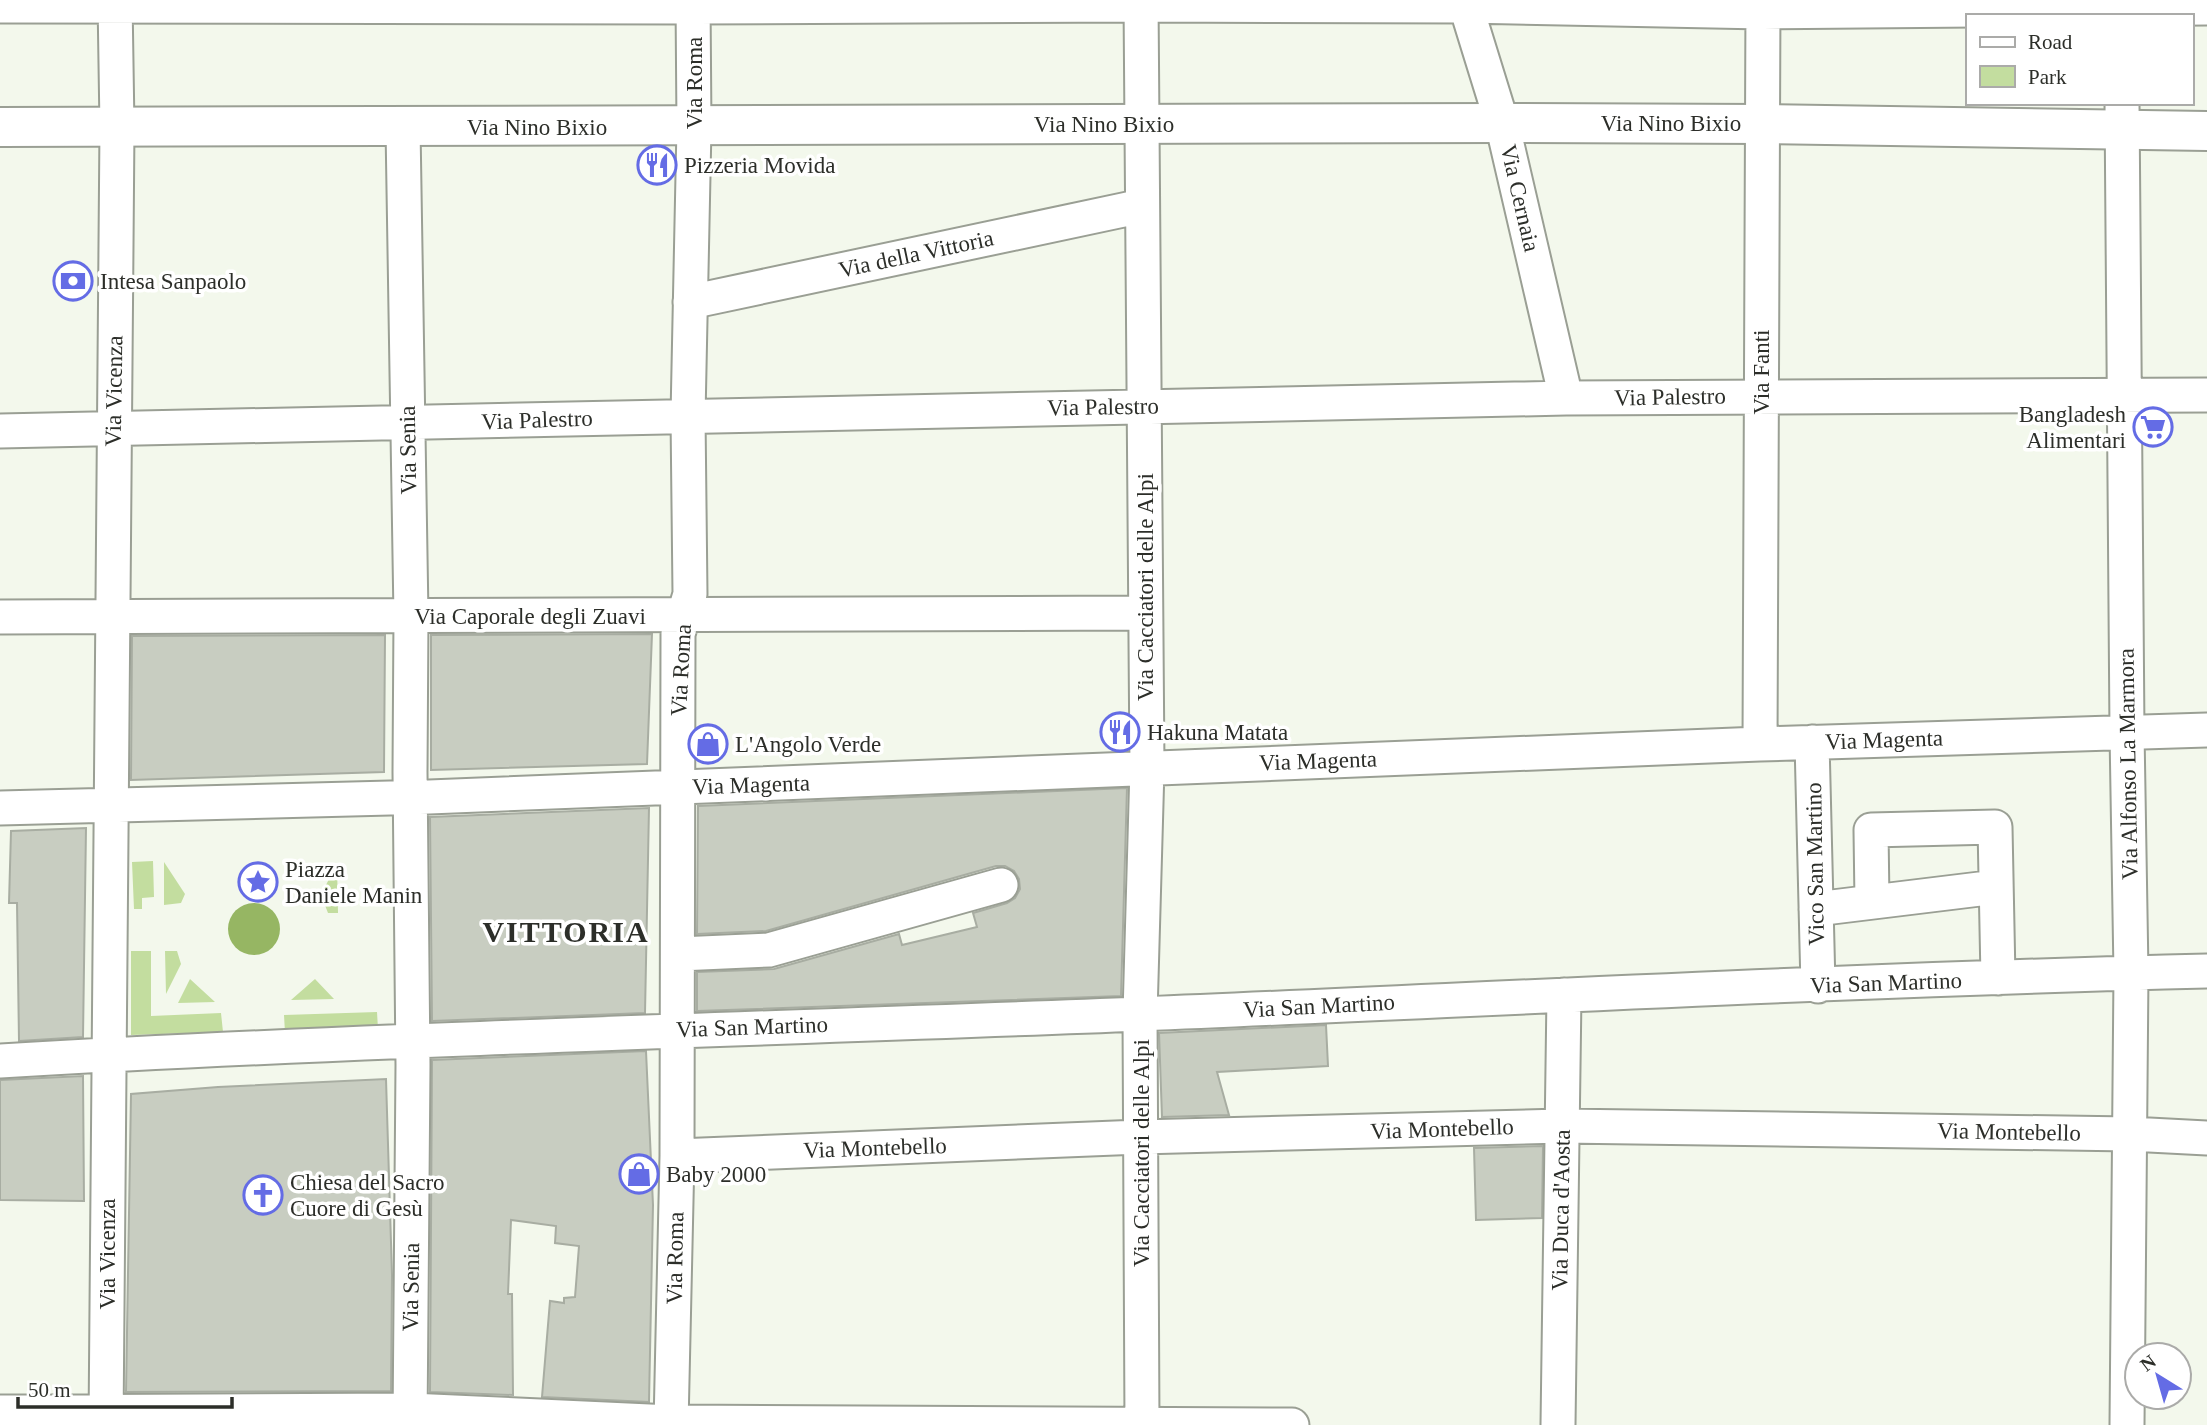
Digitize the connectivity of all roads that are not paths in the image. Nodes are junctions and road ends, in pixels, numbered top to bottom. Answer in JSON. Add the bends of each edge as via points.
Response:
{"nodes":[{"id":1,"x":1141,"y":2,"type":"edge"},
{"id":2,"x":115,"y":3,"type":"edge"},
{"id":3,"x":1465,"y":3,"type":"edge"},
{"id":4,"x":694,"y":4,"type":"edge"},
{"id":5,"x":0,"y":6,"type":"edge"},
{"id":6,"x":1763,"y":6,"type":"edge"},
{"id":7,"x":2120,"y":8,"type":"edge"},
{"id":8,"x":2207,"y":8,"type":"edge"},
{"id":9,"x":2123,"y":116,"type":"edge"},
{"id":10,"x":1144,"y":123,"type":"junction"},
{"id":11,"x":1502,"y":123,"type":"junction"},
{"id":12,"x":1763,"y":124,"type":"junction"},
{"id":13,"x":0,"y":127,"type":"edge"},
{"id":14,"x":117,"y":127,"type":"junction"},
{"id":15,"x":694,"y":127,"type":"junction"},
{"id":16,"x":403,"y":128,"type":"junction"},
{"id":17,"x":2207,"y":131,"type":"edge"},
{"id":18,"x":1142,"y":206,"type":"junction"},
{"id":19,"x":690,"y":302,"type":"junction"},
{"id":20,"x":2124,"y":394,"type":"junction"},
{"id":21,"x":2207,"y":395,"type":"edge"},
{"id":22,"x":1761,"y":396,"type":"junction"},
{"id":23,"x":1566,"y":398,"type":"junction"},
{"id":24,"x":1144,"y":406,"type":"junction"},
{"id":25,"x":688,"y":416,"type":"junction"},
{"id":26,"x":407,"y":424,"type":"junction"},
{"id":27,"x":114,"y":430,"type":"junction"},
{"id":28,"x":0,"y":431,"type":"edge"},
{"id":29,"x":1145,"y":614,"type":"junction"},
{"id":30,"x":411,"y":616,"type":"junction"},
{"id":31,"x":683,"y":616,"type":"junction"},
{"id":32,"x":0,"y":617,"type":"edge"},
{"id":33,"x":113,"y":618,"type":"junction"},
{"id":34,"x":2207,"y":730,"type":"edge"},
{"id":35,"x":2127,"y":732,"type":"junction"},
{"id":36,"x":1812,"y":742,"type":"junction"},
{"id":37,"x":1760,"y":744,"type":"junction"},
{"id":38,"x":1147,"y":768,"type":"junction"},
{"id":39,"x":416,"y":788,"type":"junction"},
{"id":40,"x":677,"y":788,"type":"junction"},
{"id":41,"x":103,"y":797,"type":"junction"},
{"id":42,"x":0,"y":808,"type":"edge"},
{"id":43,"x":1001,"y":885,"type":"dead end"},
{"id":44,"x":1996,"y":887,"type":"junction"},
{"id":45,"x":1872,"y":902,"type":"junction"},
{"id":46,"x":1816,"y":909,"type":"junction"},
{"id":47,"x":679,"y":954,"type":"junction"},
{"id":48,"x":2207,"y":971,"type":"edge"},
{"id":49,"x":2131,"y":973,"type":"junction"},
{"id":50,"x":1998,"y":978,"type":"junction"},
{"id":51,"x":1818,"y":986,"type":"junction"},
{"id":52,"x":1564,"y":995,"type":"junction"},
{"id":53,"x":1140,"y":1014,"type":"junction"},
{"id":54,"x":677,"y":1030,"type":"junction"},
{"id":55,"x":419,"y":1050,"type":"junction"},
{"id":56,"x":0,"y":1061,"type":"edge"},
{"id":57,"x":100,"y":1065,"type":"junction"},
{"id":58,"x":1562,"y":1126,"type":"junction"},
{"id":59,"x":2130,"y":1134,"type":"junction"},
{"id":60,"x":1140,"y":1137,"type":"junction"},
{"id":61,"x":2207,"y":1138,"type":"edge"},
{"id":62,"x":677,"y":1156,"type":"junction"},
{"id":63,"x":0,"y":1412,"type":"edge"},
{"id":64,"x":410,"y":1418,"type":"edge"},
{"id":65,"x":106,"y":1419,"type":"edge"},
{"id":66,"x":671,"y":1424,"type":"edge"},
{"id":67,"x":1142,"y":1424,"type":"edge"},
{"id":68,"x":1292,"y":1425,"type":"edge"},
{"id":69,"x":1558,"y":1425,"type":"edge"},
{"id":70,"x":2127,"y":1425,"type":"edge"}],
"edges":[{"from":1,"to":3,"type":"street"},
{"from":1,"to":4,"type":"street"},
{"from":1,"to":10,"type":"street","name":"Via Cacciatori delle Alpi"},
{"from":2,"to":4,"type":"street"},
{"from":2,"to":5,"type":"street"},
{"from":2,"to":14,"type":"street","name":"Via Vicenza"},
{"from":3,"to":6,"type":"street"},
{"from":3,"to":11,"type":"street","name":"Via Cernaia"},
{"from":4,"to":15,"type":"street","name":"Via Roma"},
{"from":6,"to":7,"type":"street"},
{"from":6,"to":12,"type":"street","name":"Via Fanti"},
{"from":7,"to":8,"type":"street"},
{"from":9,"to":12,"type":"main road","name":"Via Nino Bixio"},
{"from":9,"to":17,"type":"main road","name":"Via Nino Bixio"},
{"from":9,"to":20,"type":"street","name":"Via Alfonso La Marmora"},
{"from":10,"to":11,"type":"main road","name":"Via Nino Bixio"},
{"from":10,"to":15,"type":"main road","name":"Via Nino Bixio"},
{"from":10,"to":18,"type":"street","name":"Via Cacciatori delle Alpi"},
{"from":11,"to":12,"type":"main road","name":"Via Nino Bixio"},
{"from":11,"to":23,"type":"street","name":"Via Cernaia"},
{"from":12,"to":22,"type":"street","name":"Via Fanti"},
{"from":13,"to":14,"type":"main road","name":"Via Nino Bixio"},
{"from":14,"to":16,"type":"main road","name":"Via Nino Bixio"},
{"from":14,"to":27,"type":"street","name":"Via Vicenza"},
{"from":15,"to":16,"type":"main road","name":"Via Nino Bixio"},
{"from":15,"to":19,"type":"street","name":"Via Roma"},
{"from":16,"to":26,"type":"street","name":"Via Senia"},
{"from":18,"to":19,"type":"street","name":"Via della Vittoria"},
{"from":18,"to":24,"type":"street","name":"Via Cacciatori delle Alpi"},
{"from":19,"to":25,"type":"street","name":"Via Roma"},
{"from":20,"to":21,"type":"street","name":"Via Palestro"},
{"from":20,"to":22,"type":"street","name":"Via Palestro"},
{"from":20,"to":35,"type":"street","name":"Via Alfonso La Marmora"},
{"from":22,"to":23,"type":"street","name":"Via Palestro"},
{"from":22,"to":37,"type":"street","name":"Via Fanti"},
{"from":23,"to":24,"type":"street","name":"Via Palestro"},
{"from":24,"to":25,"type":"street","name":"Via Palestro"},
{"from":24,"to":29,"type":"street","name":"Via Cacciatori delle Alpi"},
{"from":25,"to":26,"type":"street","name":"Via Palestro"},
{"from":25,"to":31,"type":"street","name":"Via Roma","via":[[690,594]]},
{"from":26,"to":27,"type":"street","name":"Via Palestro"},
{"from":26,"to":30,"type":"street","name":"Via Senia"},
{"from":27,"to":28,"type":"street","name":"Via Palestro"},
{"from":27,"to":33,"type":"street","name":"Via Vicenza"},
{"from":29,"to":31,"type":"street","name":"Via Caporale degli Zuavi"},
{"from":29,"to":38,"type":"street","name":"Via Cacciatori delle Alpi"},
{"from":30,"to":31,"type":"street","name":"Via Caporale degli Zuavi"},
{"from":30,"to":33,"type":"street","name":"Via Caporale degli Zuavi"},
{"from":30,"to":39,"type":"street","name":"Via Senia"},
{"from":31,"to":40,"type":"street","name":"Via Roma","via":[[678,634]]},
{"from":32,"to":33,"type":"street","name":"Via Caporale degli Zuavi"},
{"from":33,"to":41,"type":"street","name":"Via Vicenza"},
{"from":34,"to":35,"type":"street","name":"Via Magenta"},
{"from":35,"to":36,"type":"street","name":"Via Magenta"},
{"from":35,"to":49,"type":"street","name":"Via Alfonso La Marmora"},
{"from":36,"to":37,"type":"street","name":"Via Magenta"},
{"from":36,"to":46,"type":"street","name":"Vico San Martino"},
{"from":37,"to":38,"type":"street","name":"Via Magenta"},
{"from":38,"to":40,"type":"street","name":"Via Magenta"},
{"from":38,"to":53,"type":"street","name":"Via Cacciatori delle Alpi"},
{"from":39,"to":40,"type":"street","name":"Via Magenta"},
{"from":39,"to":41,"type":"street","name":"Via Magenta"},
{"from":39,"to":55,"type":"street","name":"Via Senia"},
{"from":40,"to":47,"type":"street","name":"Via Roma"},
{"from":41,"to":42,"type":"street"},
{"from":41,"to":57,"type":"street","name":"Via Vicenza"},
{"from":43,"to":47,"type":"street","via":[[769,950]]},
{"from":44,"to":45,"type":"street"},
{"from":44,"to":45,"type":"street","via":[[1995,827],[1871,830]]},
{"from":44,"to":50,"type":"street"},
{"from":45,"to":46,"type":"street"},
{"from":46,"to":51,"type":"street","name":"Vico San Martino"},
{"from":47,"to":54,"type":"street","name":"Via Roma"},
{"from":48,"to":49,"type":"street","name":"Via San Martino"},
{"from":49,"to":50,"type":"street","name":"Via San Martino"},
{"from":49,"to":59,"type":"street","name":"Via Alfonso La Marmora"},
{"from":50,"to":51,"type":"street","name":"Via San Martino"},
{"from":51,"to":52,"type":"street","name":"Via San Martino"},
{"from":52,"to":53,"type":"street","name":"Via San Martino"},
{"from":52,"to":58,"type":"street","name":"Via Duca d'Aosta"},
{"from":53,"to":54,"type":"street","name":"Via San Martino"},
{"from":53,"to":60,"type":"street","name":"Via Cacciatori delle Alpi"},
{"from":54,"to":55,"type":"street","name":"Via San Martino"},
{"from":54,"to":62,"type":"street","name":"Via Roma"},
{"from":55,"to":57,"type":"street","name":"Via San Martino"},
{"from":55,"to":64,"type":"street","name":"Via Senia"},
{"from":56,"to":57,"type":"street"},
{"from":57,"to":65,"type":"street","name":"Via Vicenza"},
{"from":58,"to":59,"type":"street","name":"Via Montebello"},
{"from":58,"to":60,"type":"street","name":"Via Montebello"},
{"from":58,"to":69,"type":"street","name":"Via Duca d'Aosta"},
{"from":59,"to":61,"type":"street","name":"Via Montebello"},
{"from":59,"to":70,"type":"street","name":"Via Alfonso La Marmora"},
{"from":60,"to":62,"type":"street","name":"Via Montebello"},
{"from":60,"to":67,"type":"street","name":"Via Cacciatori delle Alpi"},
{"from":62,"to":66,"type":"street","name":"Via Roma"},
{"from":63,"to":65,"type":"street"},
{"from":64,"to":65,"type":"street"},
{"from":64,"to":66,"type":"street"},
{"from":66,"to":67,"type":"street"},
{"from":67,"to":68,"type":"street"}]}
